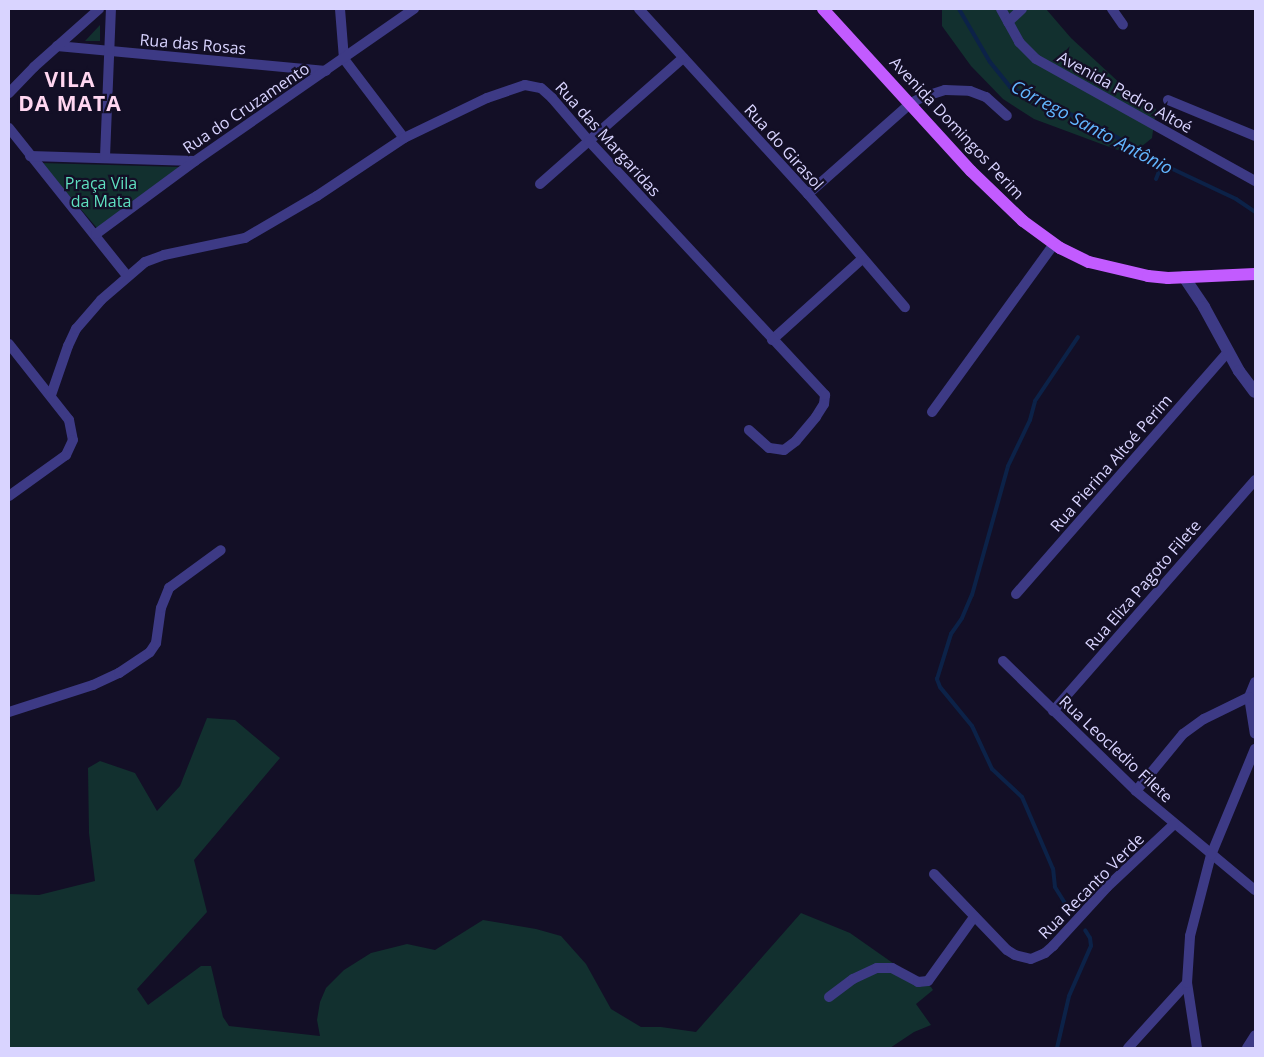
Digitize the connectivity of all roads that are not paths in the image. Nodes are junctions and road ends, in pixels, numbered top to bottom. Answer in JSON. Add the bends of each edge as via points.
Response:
{"nodes":[{"id":1,"x":99,"y":9,"type":"edge"},
{"id":2,"x":111,"y":9,"type":"edge"},
{"id":3,"x":340,"y":9,"type":"edge"},
{"id":4,"x":414,"y":9,"type":"edge"},
{"id":5,"x":639,"y":9,"type":"edge"},
{"id":6,"x":823,"y":9,"type":"edge"},
{"id":7,"x":1001,"y":9,"type":"edge"},
{"id":8,"x":1022,"y":9,"type":"edge"},
{"id":9,"x":1112,"y":9,"type":"edge"},
{"id":10,"x":1008,"y":22,"type":"junction"},
{"id":11,"x":1123,"y":25,"type":"dead end"},
{"id":12,"x":57,"y":46,"type":"junction"},
{"id":13,"x":109,"y":51,"type":"junction"},
{"id":14,"x":684,"y":58,"type":"junction"},
{"id":15,"x":344,"y":59,"type":"junction"},
{"id":16,"x":326,"y":71,"type":"junction"},
{"id":17,"x":9,"y":93,"type":"edge"},
{"id":18,"x":1168,"y":100,"type":"dead end"},
{"id":19,"x":911,"y":103,"type":"junction"},
{"id":20,"x":1007,"y":116,"type":"dead end"},
{"id":21,"x":9,"y":128,"type":"edge"},
{"id":22,"x":1255,"y":136,"type":"edge"},
{"id":23,"x":404,"y":138,"type":"junction"},
{"id":24,"x":589,"y":141,"type":"junction"},
{"id":25,"x":30,"y":156,"type":"junction"},
{"id":26,"x":105,"y":157,"type":"junction"},
{"id":27,"x":194,"y":161,"type":"junction"},
{"id":28,"x":1255,"y":180,"type":"edge"},
{"id":29,"x":540,"y":184,"type":"dead end"},
{"id":30,"x":808,"y":194,"type":"junction"},
{"id":31,"x":96,"y":234,"type":"junction"},
{"id":32,"x":1054,"y":244,"type":"junction"},
{"id":33,"x":863,"y":258,"type":"junction"},
{"id":34,"x":1255,"y":274,"type":"edge"},
{"id":35,"x":127,"y":276,"type":"junction"},
{"id":36,"x":1184,"y":277,"type":"junction"},
{"id":37,"x":905,"y":306,"type":"dead end"},
{"id":38,"x":772,"y":340,"type":"junction"},
{"id":39,"x":9,"y":344,"type":"edge"},
{"id":40,"x":1229,"y":351,"type":"junction"},
{"id":41,"x":1255,"y":392,"type":"edge"},
{"id":42,"x":50,"y":395,"type":"junction"},
{"id":43,"x":932,"y":412,"type":"dead end"},
{"id":44,"x":749,"y":430,"type":"dead end"},
{"id":45,"x":1255,"y":480,"type":"edge"},
{"id":46,"x":9,"y":496,"type":"edge"},
{"id":47,"x":221,"y":550,"type":"dead end"},
{"id":48,"x":1016,"y":594,"type":"dead end"},
{"id":49,"x":1003,"y":661,"type":"dead end"},
{"id":50,"x":1255,"y":682,"type":"edge"},
{"id":51,"x":1249,"y":697,"type":"junction"},
{"id":52,"x":1053,"y":710,"type":"junction"},
{"id":53,"x":9,"y":712,"type":"edge"},
{"id":54,"x":1255,"y":734,"type":"edge"},
{"id":55,"x":1255,"y":749,"type":"edge"},
{"id":56,"x":1136,"y":791,"type":"junction"},
{"id":57,"x":1174,"y":824,"type":"junction"},
{"id":58,"x":1211,"y":855,"type":"junction"},
{"id":59,"x":934,"y":874,"type":"dead end"},
{"id":60,"x":1255,"y":890,"type":"edge"},
{"id":61,"x":974,"y":917,"type":"junction"},
{"id":62,"x":1188,"y":984,"type":"junction"},
{"id":63,"x":829,"y":997,"type":"dead end"},
{"id":64,"x":1255,"y":1035,"type":"edge"},
{"id":65,"x":1128,"y":1048,"type":"edge"},
{"id":66,"x":1197,"y":1048,"type":"edge"},
{"id":67,"x":1247,"y":1048,"type":"edge"}],
"edges":[{"from":1,"to":12,"type":"street"},
{"from":2,"to":13,"type":"street"},
{"from":3,"to":15,"type":"street"},
{"from":4,"to":15,"type":"street","name":"Rua do Cruzamento"},
{"from":5,"to":14,"type":"street","name":"Rua do Girasol"},
{"from":6,"to":19,"type":"main road","name":"Avenida Domingos Perim"},
{"from":7,"to":10,"type":"street","name":"Avenida Pedro Altoé"},
{"from":8,"to":10,"type":"street"},
{"from":9,"to":11,"type":"street"},
{"from":10,"to":28,"type":"street","name":"Avenida Pedro Altoé","via":[[1018,42],[1036,59]]},
{"from":12,"to":13,"type":"street","name":"Rua das Rosas"},
{"from":12,"to":17,"type":"street"},
{"from":13,"to":16,"type":"street","name":"Rua das Rosas"},
{"from":13,"to":26,"type":"street"},
{"from":14,"to":24,"type":"street"},
{"from":14,"to":30,"type":"street","name":"Rua do Girasol"},
{"from":15,"to":16,"type":"street","name":"Rua do Cruzamento"},
{"from":15,"to":23,"type":"street"},
{"from":16,"to":27,"type":"street","name":"Rua do Cruzamento"},
{"from":18,"to":22,"type":"street"},
{"from":19,"to":20,"type":"street","via":[[934,92],[963,89],[986,97]]},
{"from":19,"to":30,"type":"street"},
{"from":19,"to":32,"type":"main road","name":"Avenida Domingos Perim","via":[[977,177],[1023,221]]},
{"from":21,"to":25,"type":"street"},
{"from":23,"to":24,"type":"street","name":"Rua das Margaridas","via":[[487,98],[526,85],[541,88]]},
{"from":23,"to":35,"type":"street","name":"Rua das Margaridas","via":[[246,238],[164,255],[145,262]]},
{"from":24,"to":29,"type":"street"},
{"from":24,"to":38,"type":"street","name":"Rua das Margaridas"},
{"from":25,"to":26,"type":"street"},
{"from":25,"to":31,"type":"street"},
{"from":26,"to":27,"type":"street"},
{"from":27,"to":31,"type":"street","name":"Rua do Cruzamento"},
{"from":30,"to":33,"type":"street","name":"Rua do Girasol"},
{"from":31,"to":35,"type":"street"},
{"from":32,"to":36,"type":"main road","name":"Avenida Domingos Perim","via":[[1089,262],[1118,270],[1148,276]]},
{"from":32,"to":43,"type":"street"},
{"from":33,"to":37,"type":"street","name":"Rua do Girasol"},
{"from":33,"to":38,"type":"street"},
{"from":34,"to":36,"type":"main road","name":"Avenida Domingos Perim"},
{"from":35,"to":42,"type":"street","name":"Rua das Margaridas","via":[[76,329]]},
{"from":36,"to":40,"type":"street"},
{"from":38,"to":44,"type":"street","name":"Rua das Margaridas","via":[[825,395],[824,404],[796,441],[784,450],[769,448]]},
{"from":39,"to":42,"type":"street"},
{"from":40,"to":41,"type":"street"},
{"from":40,"to":48,"type":"street","name":"Rua Pierina Altoé Perim"},
{"from":42,"to":46,"type":"street","via":[[70,420],[73,440],[66,455]]},
{"from":45,"to":52,"type":"street","name":"Rua Eliza Pagoto Filete"},
{"from":47,"to":53,"type":"street","via":[[169,588],[161,608],[156,643],[150,652],[93,685]]},
{"from":49,"to":52,"type":"street","name":"Rua Leocledio Filete"},
{"from":50,"to":51,"type":"street"},
{"from":51,"to":54,"type":"street"},
{"from":51,"to":56,"type":"street","via":[[1193,725]]},
{"from":52,"to":56,"type":"street","name":"Rua Leocledio Filete"},
{"from":55,"to":58,"type":"street"},
{"from":56,"to":57,"type":"street","name":"Rua Leocledio Filete"},
{"from":57,"to":58,"type":"street","name":"Rua Leocledio Filete"},
{"from":57,"to":61,"type":"street","name":"Rua Recanto Verde","via":[[1107,887],[1045,953],[1031,959],[1015,955]]},
{"from":58,"to":60,"type":"street","name":"Rua Leocledio Filete"},
{"from":58,"to":62,"type":"street","via":[[1190,936]]},
{"from":59,"to":61,"type":"street","name":"Rua Recanto Verde"},
{"from":61,"to":63,"type":"street","via":[[928,981],[918,982],[892,968],[877,968],[853,979]]},
{"from":62,"to":65,"type":"street"},
{"from":62,"to":66,"type":"street"},
{"from":64,"to":67,"type":"street"}]}
